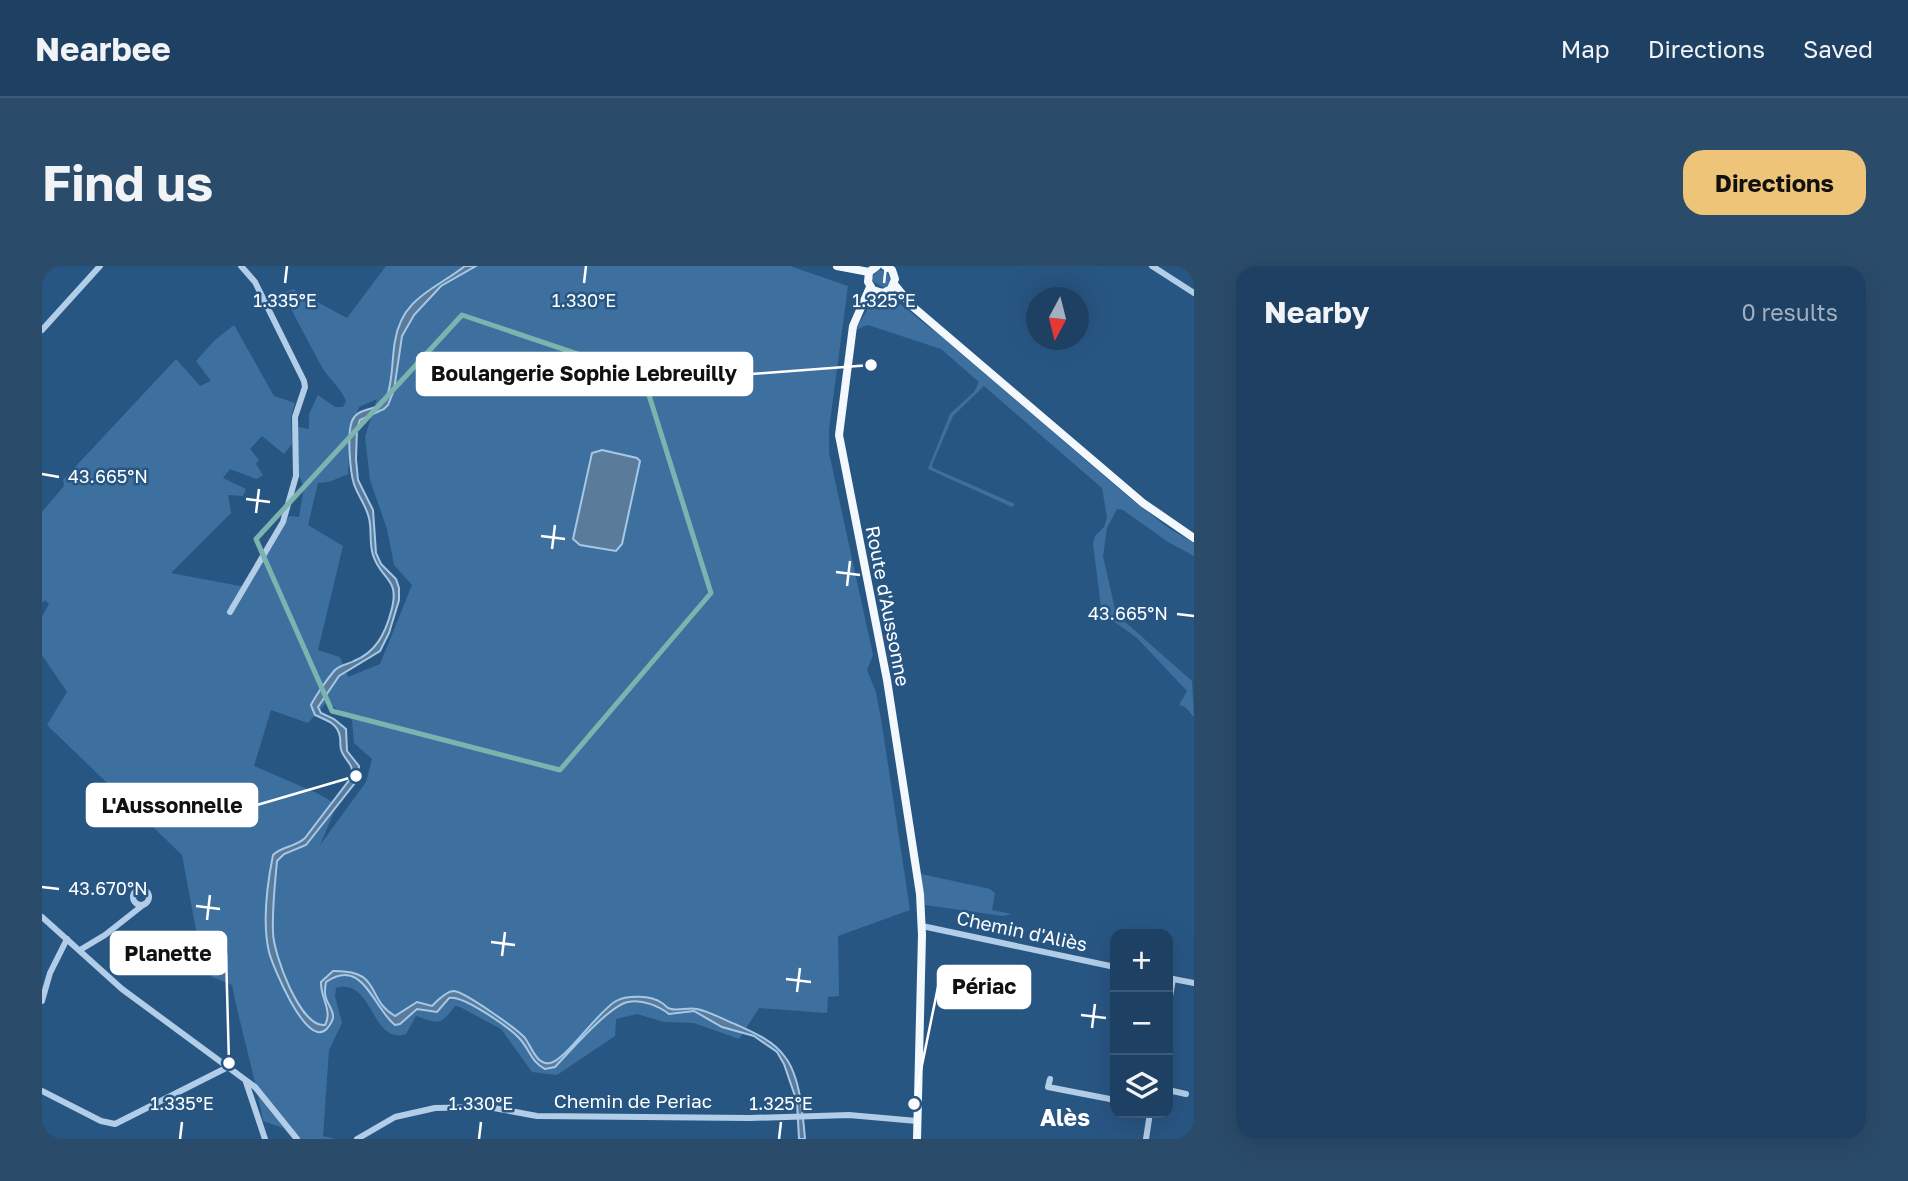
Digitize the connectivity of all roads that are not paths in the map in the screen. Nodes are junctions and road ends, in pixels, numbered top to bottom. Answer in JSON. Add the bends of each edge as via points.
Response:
{"nodes":[{"id":1,"x":100,"y":266,"type":"edge"},
{"id":2,"x":241,"y":266,"type":"edge"},
{"id":3,"x":1152,"y":266,"type":"edge"},
{"id":4,"x":840,"y":267,"type":"edge"},
{"id":5,"x":890,"y":267,"type":"edge"},
{"id":6,"x":874,"y":268,"type":"edge"},
{"id":7,"x":894,"y":284,"type":"junction"},
{"id":8,"x":869,"y":285,"type":"junction"},
{"id":9,"x":883,"y":292,"type":"junction"},
{"id":10,"x":1194,"y":293,"type":"edge"},
{"id":11,"x":912,"y":306,"type":"junction"},
{"id":12,"x":858,"y":314,"type":"junction"},
{"id":13,"x":42,"y":330,"type":"edge"},
{"id":14,"x":1194,"y":538,"type":"edge"},
{"id":15,"x":230,"y":612,"type":"dead end"},
{"id":16,"x":143,"y":905,"type":"dead end"},
{"id":17,"x":42,"y":917,"type":"edge"},
{"id":18,"x":922,"y":926,"type":"junction"},
{"id":19,"x":67,"y":939,"type":"junction"},
{"id":20,"x":80,"y":950,"type":"junction"},
{"id":21,"x":1110,"y":966,"type":"edge"},
{"id":22,"x":1173,"y":979,"type":"edge"},
{"id":23,"x":1194,"y":983,"type":"edge"},
{"id":24,"x":42,"y":1001,"type":"edge"},
{"id":25,"x":228,"y":1068,"type":"junction"},
{"id":26,"x":1050,"y":1079,"type":"dead end"},
{"id":27,"x":246,"y":1081,"type":"junction"},
{"id":28,"x":42,"y":1091,"type":"edge"},
{"id":29,"x":1173,"y":1091,"type":"edge"},
{"id":30,"x":1186,"y":1094,"type":"dead end"},
{"id":31,"x":1110,"y":1100,"type":"edge"},
{"id":32,"x":1149,"y":1118,"type":"edge"},
{"id":33,"x":917,"y":1121,"type":"junction"},
{"id":34,"x":265,"y":1139,"type":"edge"},
{"id":35,"x":297,"y":1139,"type":"edge"},
{"id":36,"x":357,"y":1139,"type":"edge"},
{"id":37,"x":917,"y":1139,"type":"edge"},
{"id":38,"x":1146,"y":1139,"type":"edge"}],
"edges":[{"from":1,"to":13,"type":"street"},
{"from":2,"to":15,"type":"street","via":[[255,282],[304,387],[295,417],[296,476],[289,507]]},
{"from":3,"to":10,"type":"street"},
{"from":4,"to":6,"type":"main road"},
{"from":4,"to":8,"type":"main road"},
{"from":5,"to":7,"type":"main road"},
{"from":6,"to":8,"type":"main road","name":"Route d'Aussonne"},
{"from":7,"to":9,"type":"main road"},
{"from":7,"to":11,"type":"main road"},
{"from":8,"to":9,"type":"main road"},
{"from":8,"to":12,"type":"main road","name":"Route d'Aussonne"},
{"from":9,"to":11,"type":"main road"},
{"from":9,"to":12,"type":"main road"},
{"from":11,"to":14,"type":"main road","via":[[1143,503]]},
{"from":12,"to":18,"type":"main road","name":"Route d'Aussonne","via":[[839,435],[887,680]]},
{"from":16,"to":20,"type":"street"},
{"from":17,"to":19,"type":"street"},
{"from":18,"to":21,"type":"street","name":"Chemin d'Aliès"},
{"from":18,"to":33,"type":"main road","name":"Route d'Aussonne"},
{"from":19,"to":20,"type":"street"},
{"from":19,"to":24,"type":"street"},
{"from":20,"to":25,"type":"street","via":[[122,989]]},
{"from":22,"to":23,"type":"street"},
{"from":25,"to":27,"type":"street"},
{"from":25,"to":28,"type":"street","via":[[115,1124]]},
{"from":26,"to":31,"type":"street","via":[[1048,1087]]},
{"from":27,"to":34,"type":"street"},
{"from":27,"to":35,"type":"street"},
{"from":29,"to":30,"type":"street"},
{"from":32,"to":38,"type":"street"},
{"from":33,"to":36,"type":"street","name":"Chemin de Periac","via":[[849,1115],[537,1116],[488,1107],[436,1108],[396,1117]]},
{"from":33,"to":37,"type":"main road","name":"Route d'Aussonne"}]}
